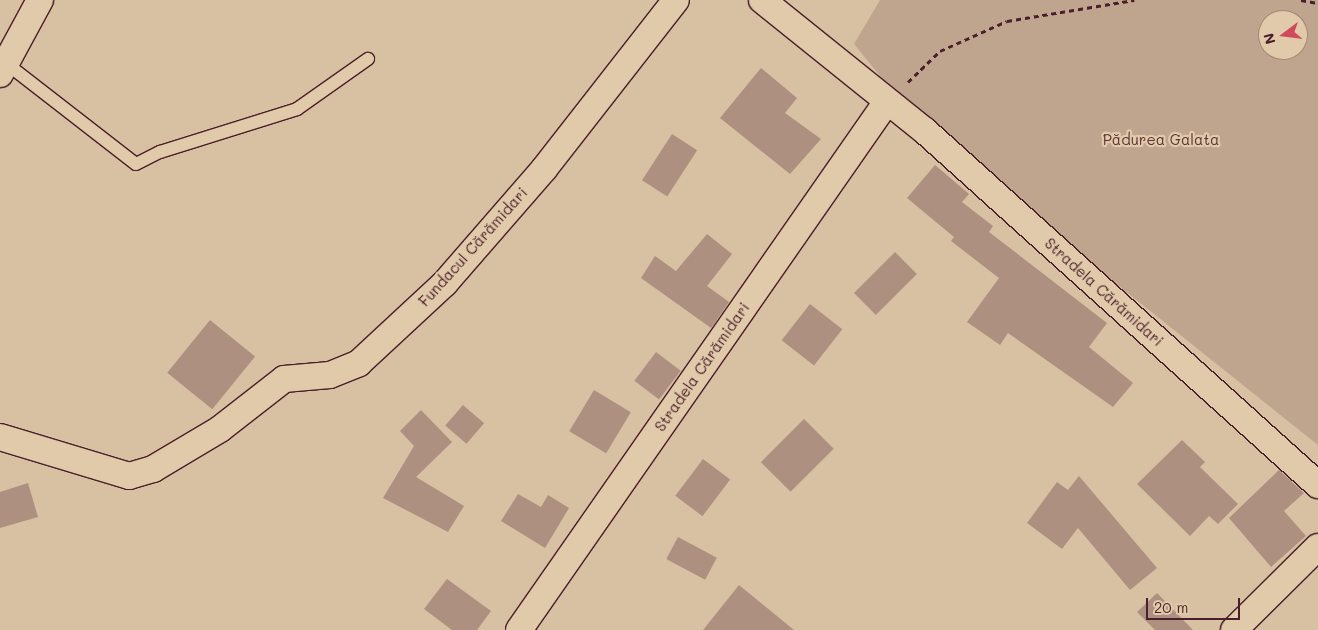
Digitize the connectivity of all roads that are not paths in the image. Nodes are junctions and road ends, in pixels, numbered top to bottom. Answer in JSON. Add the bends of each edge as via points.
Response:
{"nodes":[{"id":1,"x":40,"y":0,"type":"edge"},
{"id":2,"x":676,"y":0,"type":"edge"},
{"id":3,"x":762,"y":0,"type":"edge"},
{"id":4,"x":368,"y":59,"type":"dead end"},
{"id":5,"x":3,"y":69,"type":"edge"},
{"id":6,"x":886,"y":103,"type":"junction"},
{"id":7,"x":0,"y":437,"type":"edge"},
{"id":8,"x":1318,"y":485,"type":"edge"},
{"id":9,"x":1318,"y":546,"type":"edge"},
{"id":10,"x":519,"y":630,"type":"edge"},
{"id":11,"x":1234,"y":630,"type":"edge"}],
"edges":[{"from":1,"to":5,"type":"street"},
{"from":2,"to":7,"type":"street","name":"Fundacul Cărămidari","via":[[544,169],[445,283],[359,364],[330,375],[284,378],[220,429],[152,469],[129,476]]},
{"from":3,"to":6,"type":"street","name":"Stradela Cărămidari"},
{"from":4,"to":5,"type":"lane","via":[[297,109],[160,152],[136,164]]},
{"from":6,"to":8,"type":"street","name":"Stradela Cărămidari","via":[[932,137]]},
{"from":6,"to":10,"type":"street","name":"Stradela Cărămidari"},
{"from":9,"to":11,"type":"street"}]}
